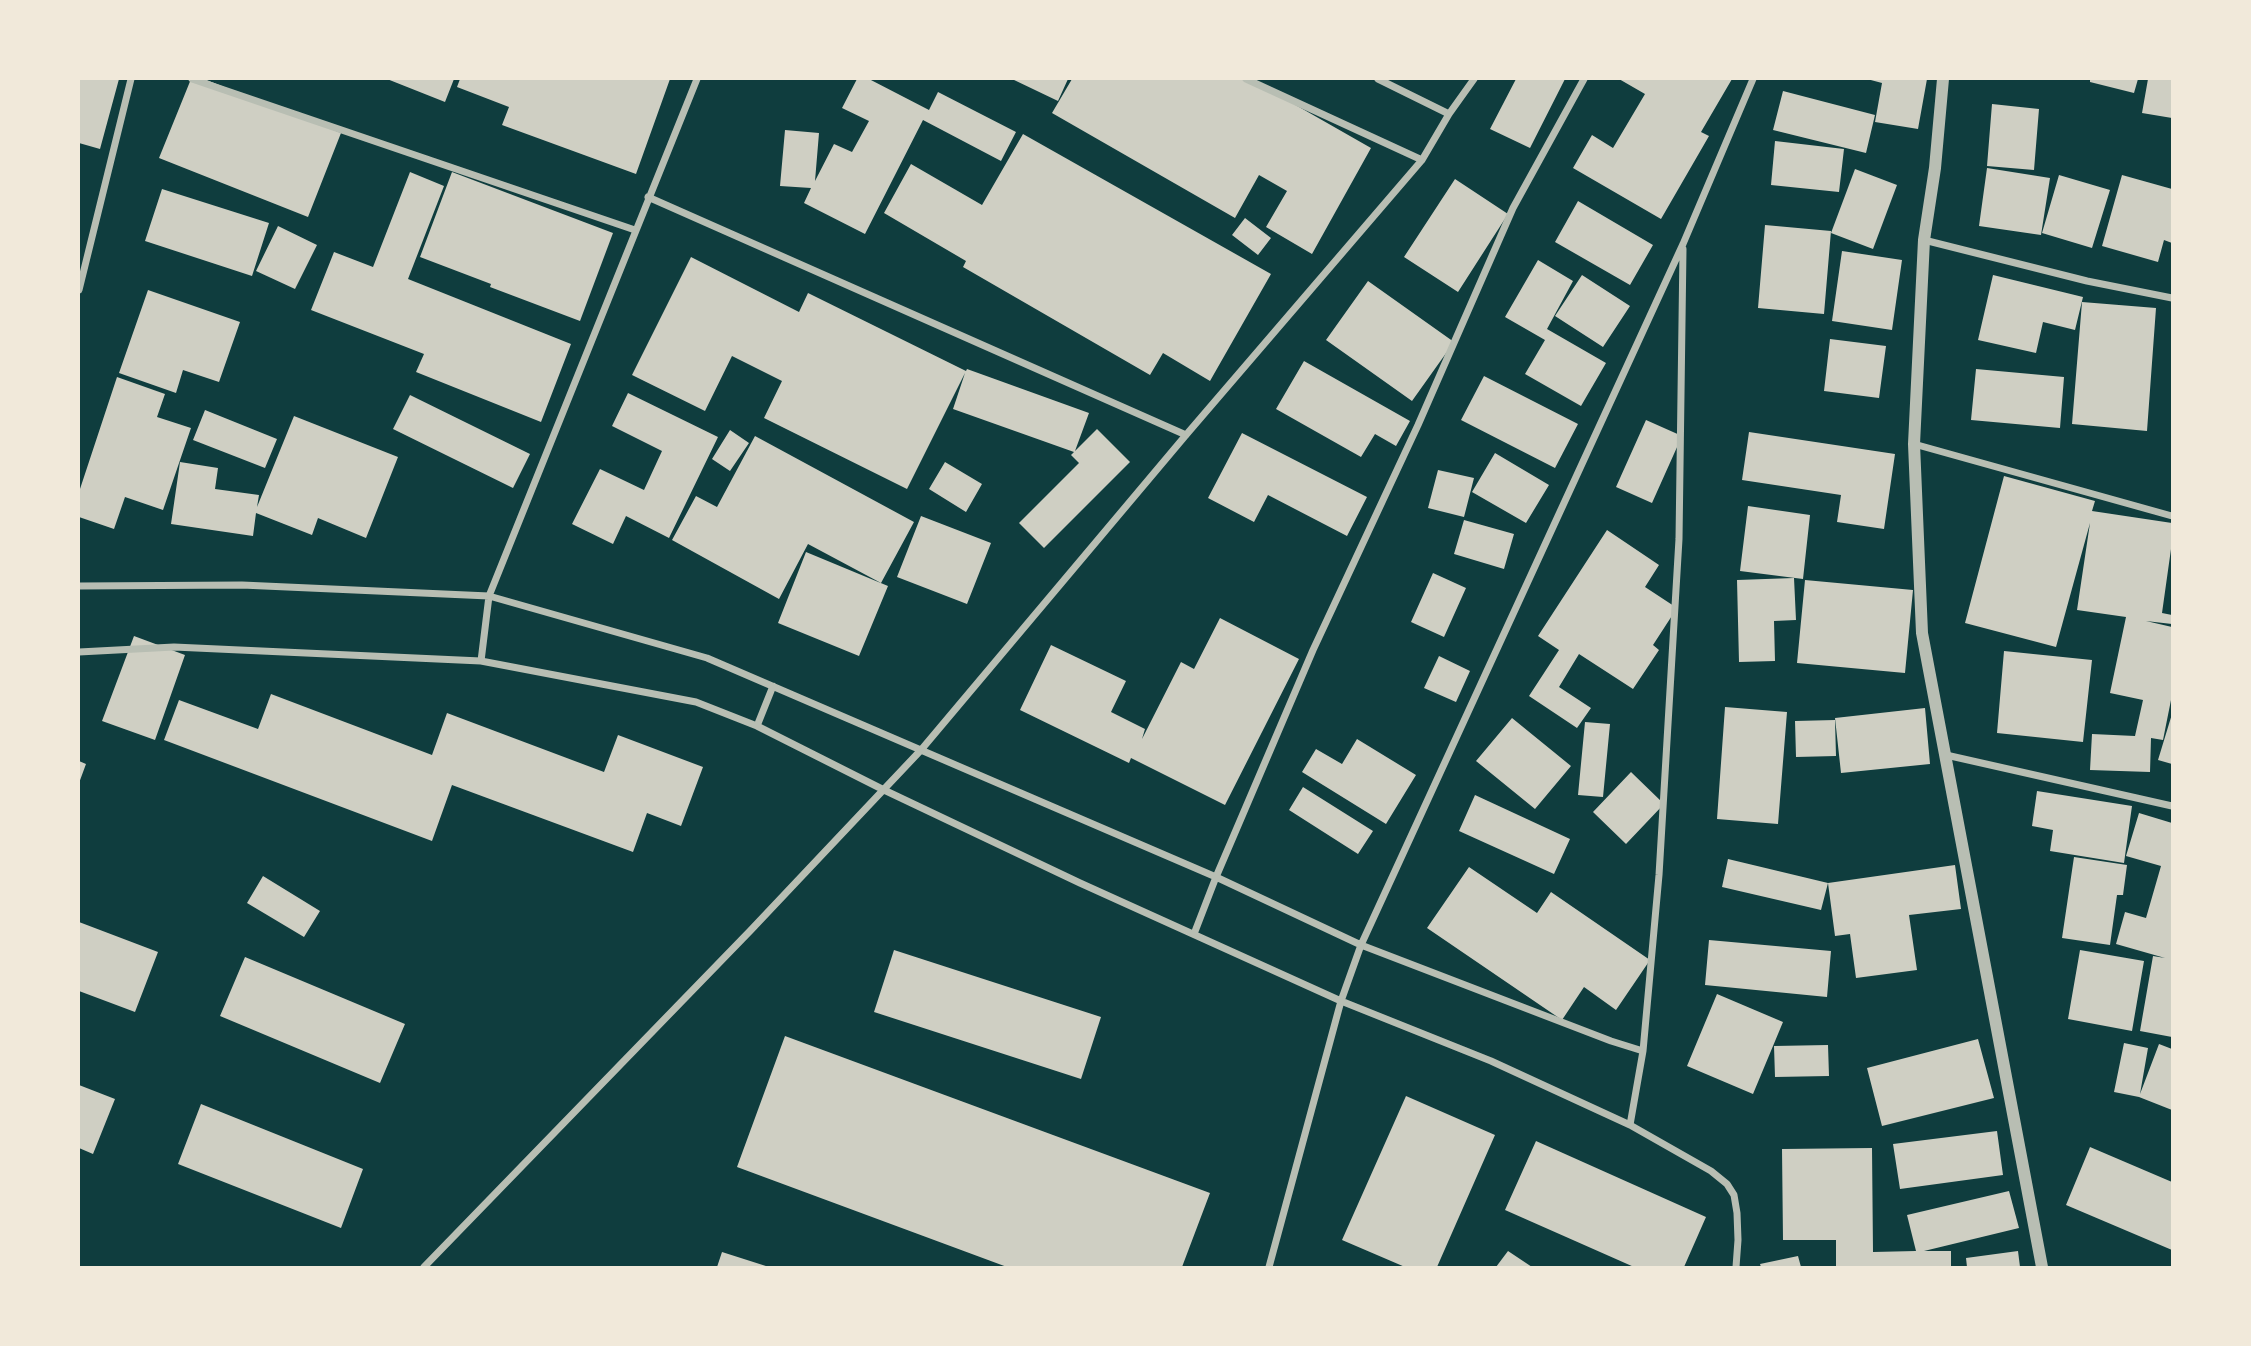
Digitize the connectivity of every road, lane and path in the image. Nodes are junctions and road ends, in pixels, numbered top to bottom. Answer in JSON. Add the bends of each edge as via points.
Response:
{"nodes":[{"id":1,"x":131,"y":79,"type":"edge"},
{"id":2,"x":192,"y":79,"type":"edge"},
{"id":3,"x":697,"y":79,"type":"edge"},
{"id":4,"x":1245,"y":79,"type":"edge"},
{"id":5,"x":1378,"y":79,"type":"edge"},
{"id":6,"x":1474,"y":79,"type":"edge"},
{"id":7,"x":1584,"y":79,"type":"edge"},
{"id":8,"x":1754,"y":79,"type":"edge"},
{"id":9,"x":1943,"y":79,"type":"edge"},
{"id":10,"x":1449,"y":114,"type":"junction"},
{"id":11,"x":1422,"y":160,"type":"junction"},
{"id":12,"x":648,"y":197,"type":"junction"},
{"id":13,"x":635,"y":230,"type":"junction"},
{"id":14,"x":1924,"y":240,"type":"junction"},
{"id":15,"x":1683,"y":244,"type":"junction"},
{"id":16,"x":79,"y":290,"type":"edge"},
{"id":17,"x":2172,"y":298,"type":"edge"},
{"id":18,"x":1186,"y":435,"type":"junction"},
{"id":19,"x":1914,"y":444,"type":"junction"},
{"id":20,"x":2172,"y":516,"type":"edge"},
{"id":21,"x":79,"y":586,"type":"edge"},
{"id":22,"x":489,"y":596,"type":"junction"},
{"id":23,"x":79,"y":652,"type":"edge"},
{"id":24,"x":481,"y":661,"type":"junction"},
{"id":25,"x":773,"y":686,"type":"junction"},
{"id":26,"x":757,"y":726,"type":"junction"},
{"id":27,"x":922,"y":750,"type":"junction"},
{"id":28,"x":1946,"y":755,"type":"junction"},
{"id":29,"x":884,"y":790,"type":"junction"},
{"id":30,"x":2172,"y":806,"type":"edge"},
{"id":31,"x":1216,"y":877,"type":"junction"},
{"id":32,"x":1194,"y":934,"type":"junction"},
{"id":33,"x":1361,"y":945,"type":"junction"},
{"id":34,"x":1340,"y":1001,"type":"junction"},
{"id":35,"x":1643,"y":1051,"type":"junction"},
{"id":36,"x":1630,"y":1125,"type":"junction"},
{"id":37,"x":424,"y":1267,"type":"edge"},
{"id":38,"x":1269,"y":1267,"type":"edge"},
{"id":39,"x":1735,"y":1267,"type":"edge"},
{"id":40,"x":2042,"y":1267,"type":"edge"}],
"edges":[{"from":1,"to":16,"type":"street"},
{"from":2,"to":13,"type":"street"},
{"from":3,"to":12,"type":"street"},
{"from":4,"to":11,"type":"street"},
{"from":5,"to":10,"type":"street"},
{"from":6,"to":10,"type":"street"},
{"from":7,"to":31,"type":"street","via":[[1513,208],[1312,650]]},
{"from":8,"to":15,"type":"street"},
{"from":9,"to":14,"type":"street"},
{"from":10,"to":11,"type":"street"},
{"from":11,"to":18,"type":"street"},
{"from":12,"to":13,"type":"street"},
{"from":12,"to":18,"type":"street"},
{"from":13,"to":22,"type":"street"},
{"from":14,"to":17,"type":"street"},
{"from":14,"to":19,"type":"street"},
{"from":15,"to":33,"type":"street"},
{"from":15,"to":35,"type":"street","via":[[1679,538],[1659,874]]},
{"from":18,"to":27,"type":"street"},
{"from":19,"to":20,"type":"street"},
{"from":19,"to":28,"type":"street","via":[[1922,633]]},
{"from":21,"to":22,"type":"street","via":[[242,585]]},
{"from":22,"to":24,"type":"street"},
{"from":22,"to":25,"type":"street","via":[[707,658]]},
{"from":23,"to":24,"type":"street","via":[[174,647]]},
{"from":24,"to":26,"type":"street","via":[[696,702]]},
{"from":25,"to":26,"type":"street"},
{"from":25,"to":27,"type":"street"},
{"from":26,"to":29,"type":"street"},
{"from":27,"to":29,"type":"street"},
{"from":27,"to":31,"type":"street"},
{"from":28,"to":30,"type":"street"},
{"from":28,"to":40,"type":"street"},
{"from":29,"to":32,"type":"street"},
{"from":29,"to":37,"type":"street"},
{"from":31,"to":32,"type":"street"},
{"from":31,"to":33,"type":"street"},
{"from":32,"to":34,"type":"street"},
{"from":33,"to":34,"type":"street"},
{"from":33,"to":35,"type":"street"},
{"from":34,"to":36,"type":"street"},
{"from":34,"to":38,"type":"street"},
{"from":35,"to":36,"type":"street"},
{"from":36,"to":39,"type":"street","via":[[1727,1184],[1737,1213]]}]}
